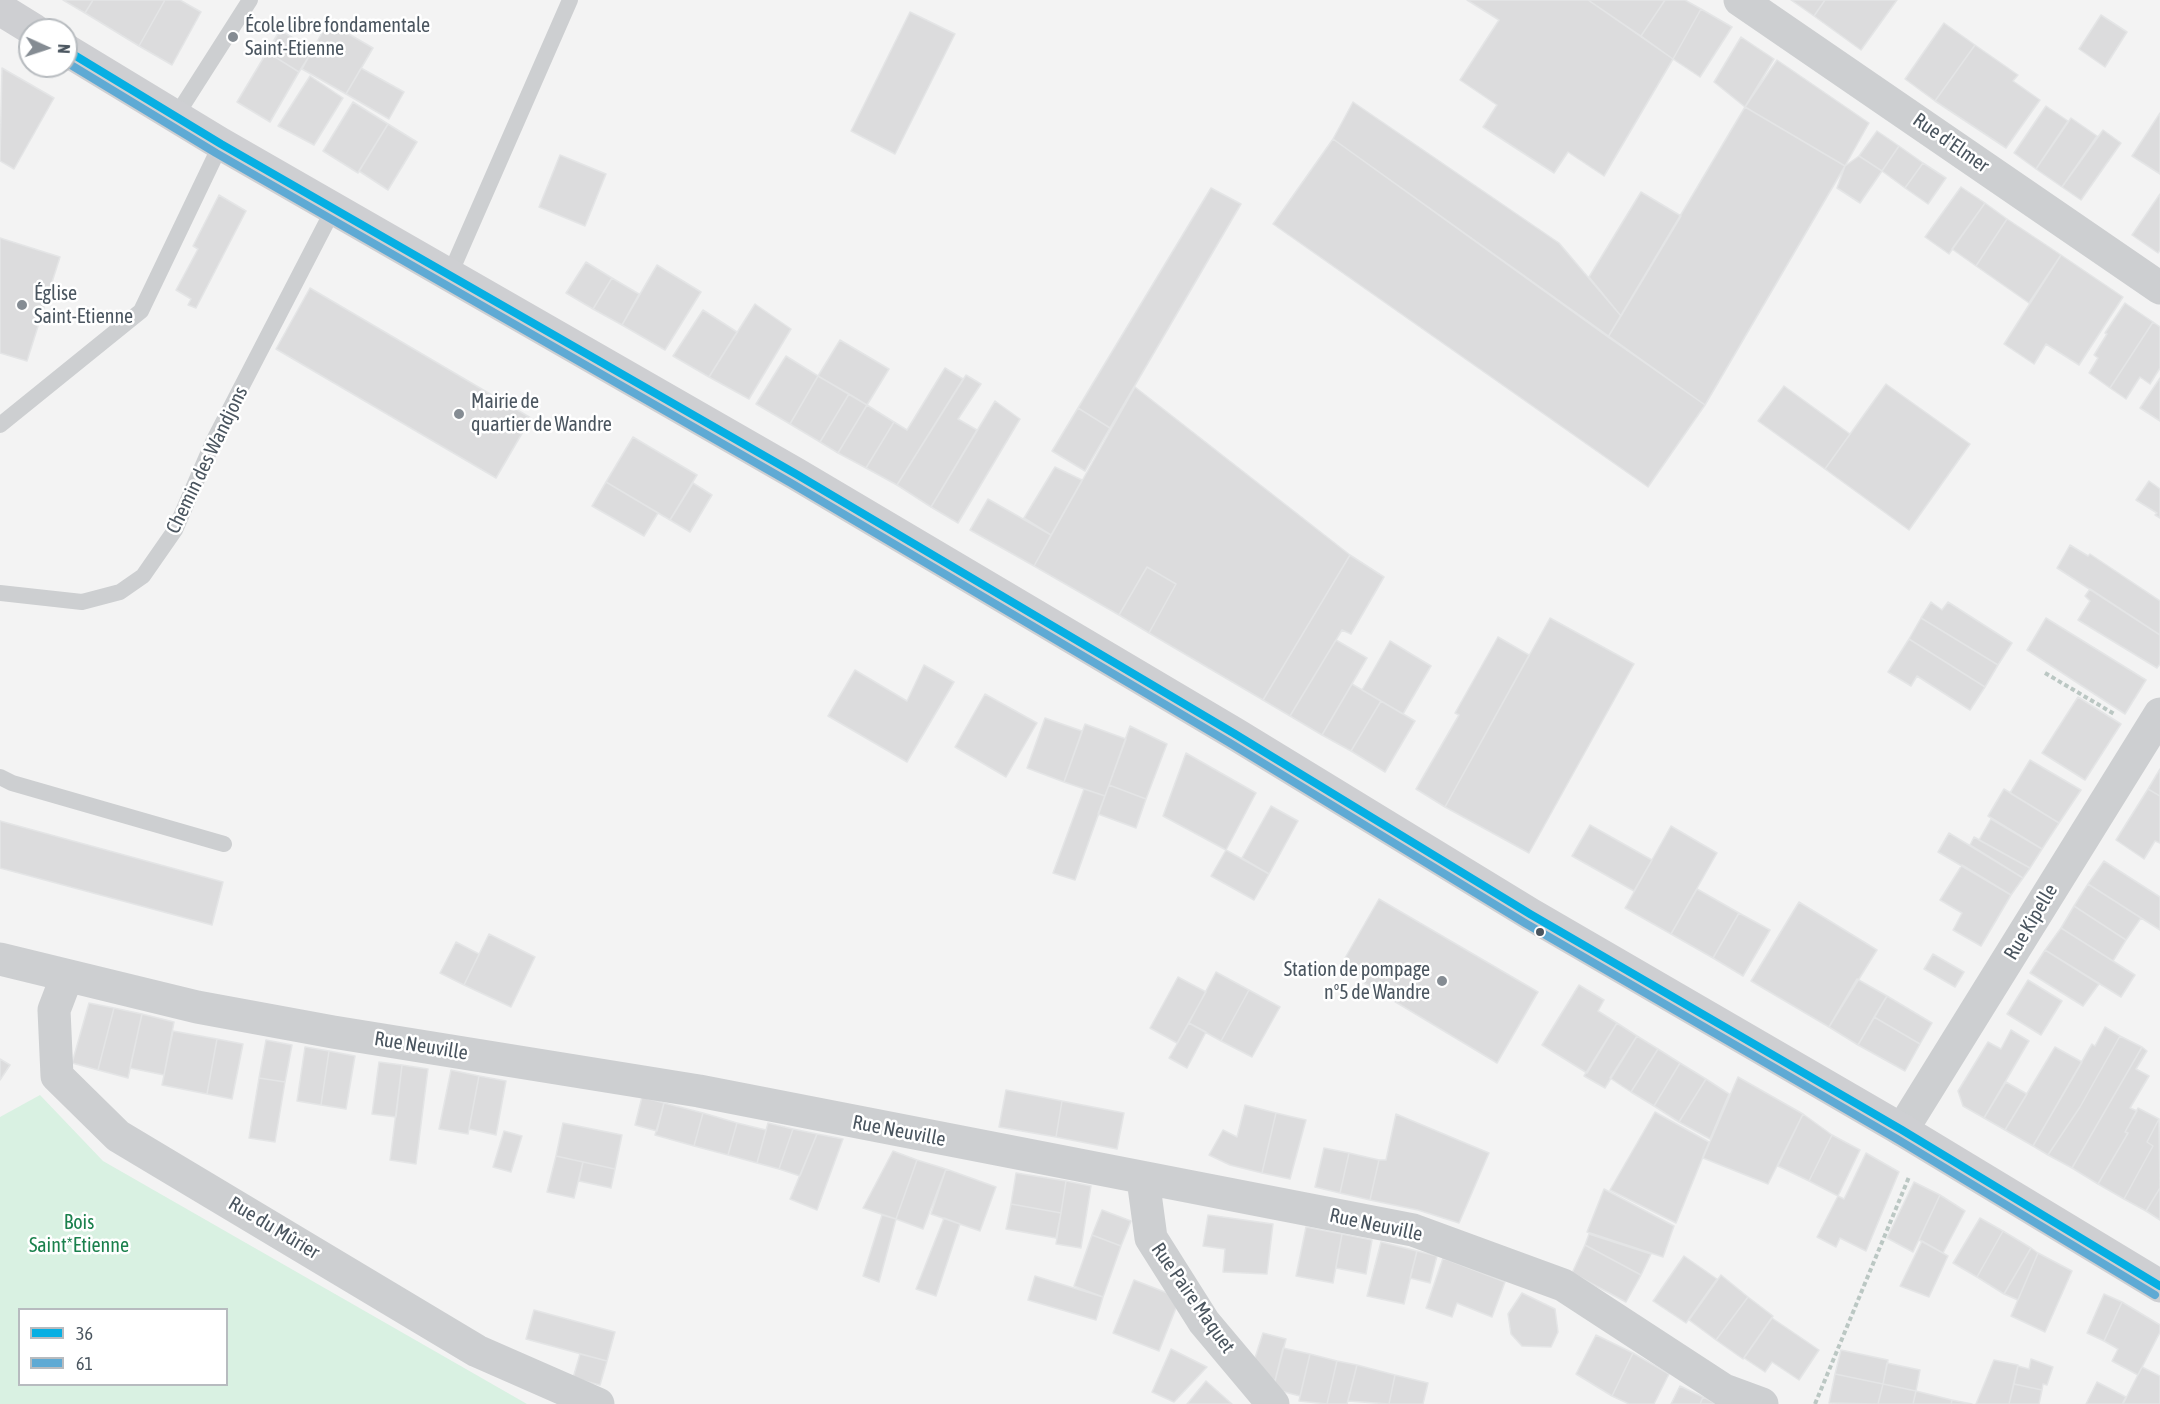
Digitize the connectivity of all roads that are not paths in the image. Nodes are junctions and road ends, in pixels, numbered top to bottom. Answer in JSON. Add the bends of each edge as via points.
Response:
{"nodes":[{"id":1,"x":249,"y":0,"type":"edge"},
{"id":2,"x":570,"y":0,"type":"edge"},
{"id":3,"x":1740,"y":0,"type":"edge"},
{"id":4,"x":0,"y":9,"type":"edge"},
{"id":5,"x":18,"y":20,"type":"edge"},
{"id":6,"x":78,"y":57,"type":"edge"},
{"id":7,"x":176,"y":116,"type":"junction"},
{"id":8,"x":221,"y":144,"type":"junction"},
{"id":9,"x":334,"y":207,"type":"junction"},
{"id":10,"x":450,"y":274,"type":"junction"},
{"id":11,"x":2160,"y":288,"type":"edge"},
{"id":12,"x":0,"y":425,"type":"edge"},
{"id":13,"x":0,"y":593,"type":"edge"},
{"id":14,"x":2154,"y":724,"type":"edge"},
{"id":15,"x":0,"y":777,"type":"edge"},
{"id":16,"x":224,"y":844,"type":"dead end"},
{"id":17,"x":0,"y":959,"type":"edge"},
{"id":18,"x":68,"y":976,"type":"junction"},
{"id":19,"x":1912,"y":1136,"type":"junction"},
{"id":20,"x":1143,"y":1179,"type":"junction"},
{"id":21,"x":2160,"y":1286,"type":"edge"},
{"id":22,"x":598,"y":1404,"type":"edge"},
{"id":23,"x":1273,"y":1404,"type":"edge"},
{"id":24,"x":1762,"y":1404,"type":"edge"}],
"edges":[{"from":1,"to":7,"type":"lane"},
{"from":2,"to":10,"type":"lane"},
{"from":3,"to":11,"type":"street","name":"Rue d'Elmer"},
{"from":4,"to":5,"type":"street"},
{"from":6,"to":7,"type":"street"},
{"from":7,"to":8,"type":"street"},
{"from":8,"to":9,"type":"street"},
{"from":8,"to":12,"type":"lane","via":[[141,311]]},
{"from":9,"to":10,"type":"street"},
{"from":9,"to":13,"type":"lane","name":"Chemin des Wandjons","via":[[214,440],[175,530],[143,576],[120,592],[82,602]]},
{"from":10,"to":19,"type":"street"},
{"from":14,"to":19,"type":"street","name":"Rue Kipelle"},
{"from":15,"to":16,"type":"lane"},
{"from":17,"to":18,"type":"street","name":"Rue Neuville"},
{"from":18,"to":20,"type":"street","name":"Rue Neuville","via":[[197,1007],[699,1091]]},
{"from":18,"to":22,"type":"street","name":"Rue du Mûrier","via":[[54,1010],[57,1076],[118,1136],[477,1351]]},
{"from":19,"to":21,"type":"street"},
{"from":20,"to":23,"type":"street","name":"Rue Paire Maquet","via":[[1150,1239],[1204,1323]]},
{"from":20,"to":24,"type":"street","name":"Rue Neuville","via":[[1413,1230],[1563,1285],[1724,1390]]}]}
